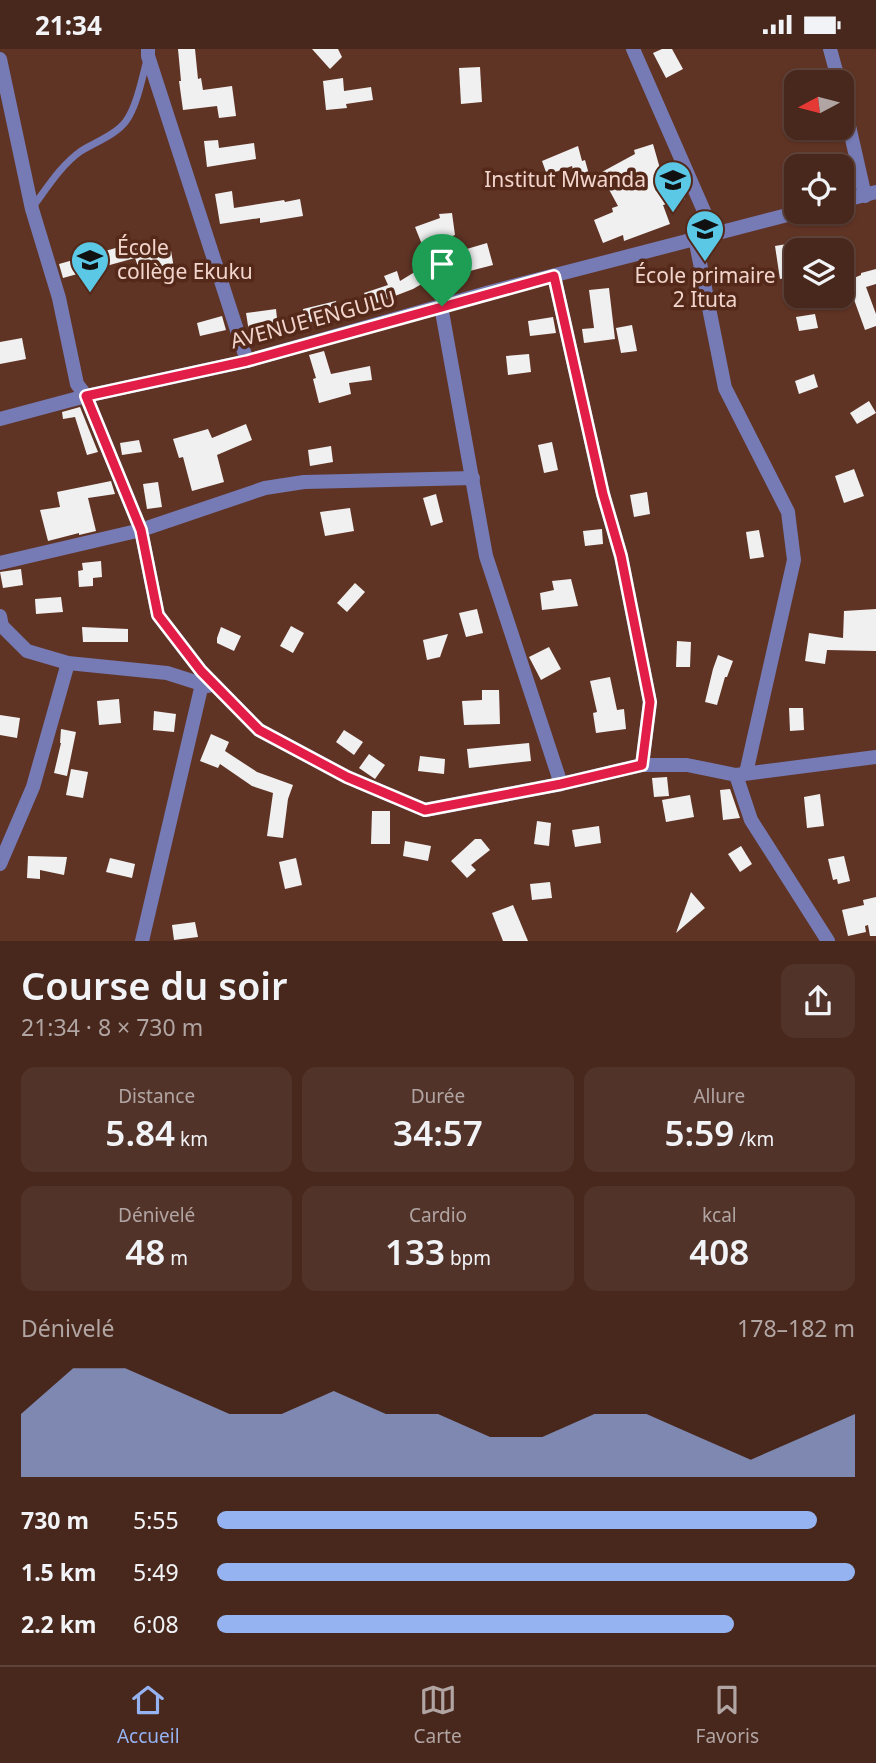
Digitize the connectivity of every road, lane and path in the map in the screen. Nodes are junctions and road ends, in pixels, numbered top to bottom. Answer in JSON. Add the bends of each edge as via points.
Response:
{"nodes":[{"id":1,"x":633,"y":49,"type":"edge"},
{"id":2,"x":830,"y":49,"type":"edge"},
{"id":3,"x":148,"y":53,"type":"edge"},
{"id":4,"x":0,"y":59,"type":"edge"},
{"id":5,"x":836,"y":70,"type":"edge"},
{"id":6,"x":854,"y":137,"type":"edge"},
{"id":7,"x":870,"y":194,"type":"edge"},
{"id":8,"x":32,"y":209,"type":"junction"},
{"id":9,"x":784,"y":216,"type":"edge"},
{"id":10,"x":714,"y":234,"type":"junction"},
{"id":11,"x":695,"y":239,"type":"junction"},
{"id":12,"x":554,"y":276,"type":"junction"},
{"id":13,"x":442,"y":306,"type":"junction"},
{"id":14,"x":247,"y":361,"type":"junction"},
{"id":15,"x":86,"y":396,"type":"junction"},
{"id":16,"x":0,"y":419,"type":"edge"},
{"id":17,"x":473,"y":478,"type":"junction"},
{"id":18,"x":141,"y":530,"type":"junction"},
{"id":19,"x":0,"y":563,"type":"edge"},
{"id":20,"x":1,"y":627,"type":"edge"},
{"id":21,"x":68,"y":663,"type":"junction"},
{"id":22,"x":202,"y":684,"type":"junction"},
{"id":23,"x":220,"y":689,"type":"junction"},
{"id":24,"x":876,"y":757,"type":"edge"},
{"id":25,"x":642,"y":765,"type":"junction"},
{"id":26,"x":741,"y":774,"type":"junction"},
{"id":27,"x":561,"y":784,"type":"junction"},
{"id":28,"x":0,"y":864,"type":"edge"},
{"id":29,"x":142,"y":940,"type":"edge"},
{"id":30,"x":828,"y":940,"type":"edge"}],
"edges":[{"from":1,"to":10,"type":"street"},
{"from":2,"to":5,"type":"street"},
{"from":3,"to":8,"type":"lane","via":[[126,123],[65,165]]},
{"from":3,"to":14,"type":"street"},
{"from":4,"to":8,"type":"street"},
{"from":6,"to":7,"type":"street"},
{"from":8,"to":15,"type":"street","via":[[59,298],[77,384]]},
{"from":9,"to":10,"type":"street","name":"AVENUE ENGULU"},
{"from":10,"to":11,"type":"street","name":"AVENUE ENGULU"},
{"from":11,"to":12,"type":"street","name":"AVENUE ENGULU"},
{"from":11,"to":26,"type":"street","via":[[725,388],[788,512],[794,560]]},
{"from":12,"to":13,"type":"street","name":"AVENUE ENGULU"},
{"from":12,"to":25,"type":"street","via":[[621,556],[650,702]]},
{"from":13,"to":14,"type":"street","name":"AVENUE ENGULU"},
{"from":13,"to":17,"type":"street"},
{"from":14,"to":15,"type":"street","name":"AVENUE ENGULU"},
{"from":15,"to":16,"type":"street","name":"AVENUE ENGULU"},
{"from":15,"to":18,"type":"street"},
{"from":17,"to":18,"type":"street","via":[[303,482],[265,488]]},
{"from":17,"to":27,"type":"street","via":[[486,556]]},
{"from":18,"to":19,"type":"street"},
{"from":18,"to":23,"type":"street","via":[[158,615]]},
{"from":20,"to":21,"type":"street","via":[[27,652]]},
{"from":21,"to":22,"type":"street","via":[[167,673]]},
{"from":21,"to":28,"type":"street","via":[[33,787]]},
{"from":22,"to":23,"type":"street"},
{"from":22,"to":29,"type":"street"},
{"from":23,"to":27,"type":"street","via":[[259,730],[347,777],[425,810]]},
{"from":24,"to":26,"type":"street"},
{"from":25,"to":26,"type":"street","via":[[687,765]]},
{"from":25,"to":27,"type":"street"},
{"from":26,"to":30,"type":"street","via":[[751,820]]}]}
